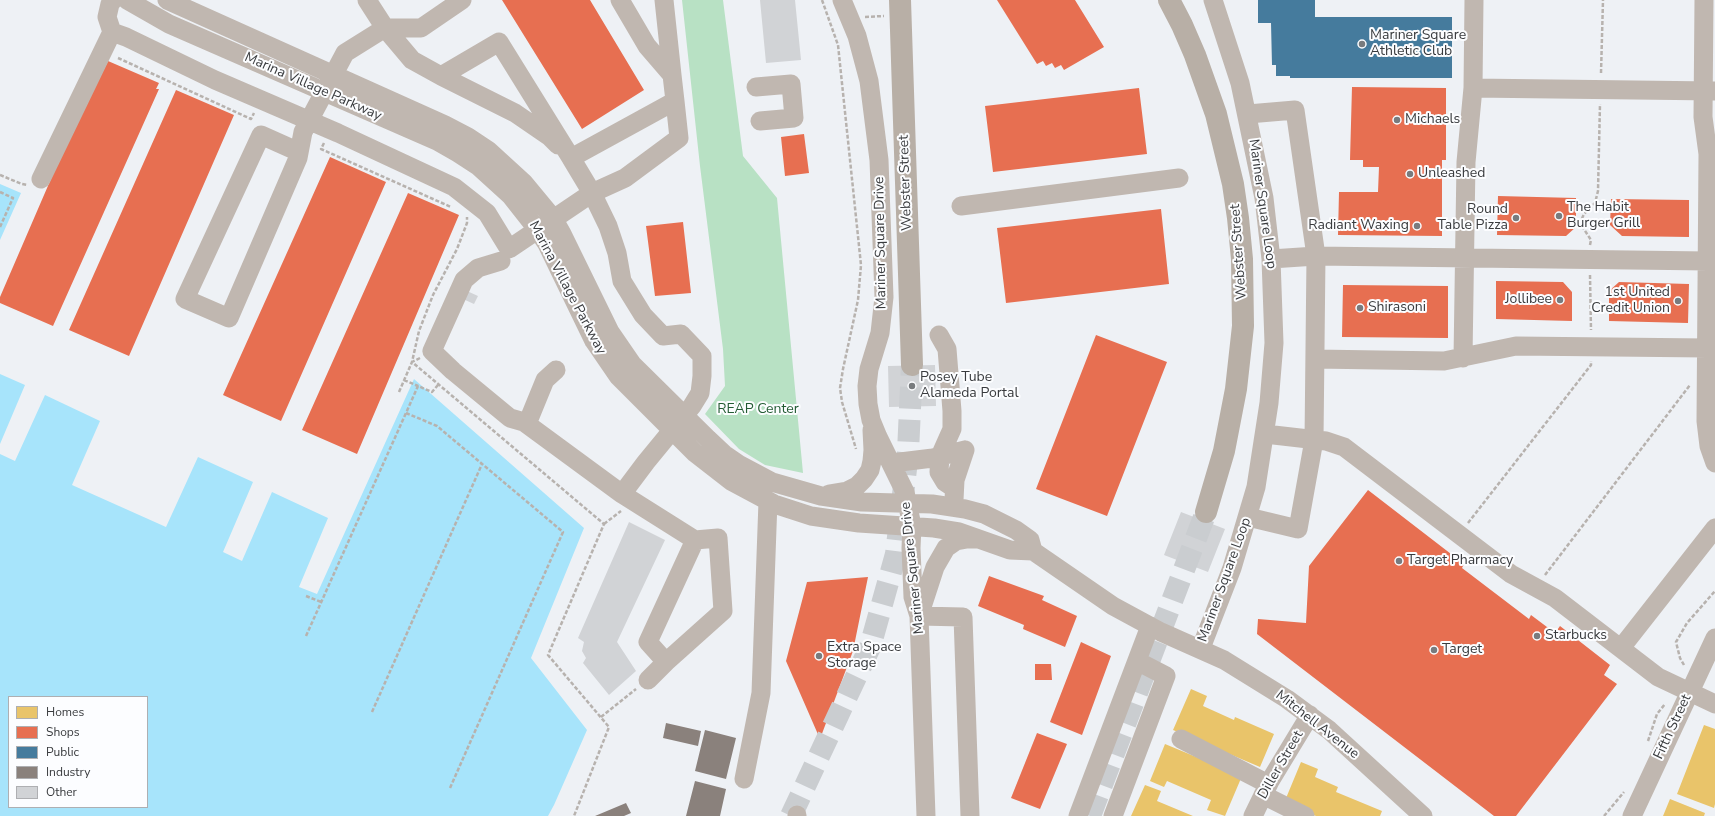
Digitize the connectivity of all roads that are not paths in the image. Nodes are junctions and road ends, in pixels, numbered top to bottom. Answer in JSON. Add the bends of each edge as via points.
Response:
{"nodes":[{"id":1,"x":113,"y":0,"type":"edge"},
{"id":2,"x":127,"y":0,"type":"edge"},
{"id":3,"x":167,"y":0,"type":"edge"},
{"id":4,"x":367,"y":0,"type":"edge"},
{"id":5,"x":462,"y":0,"type":"edge"},
{"id":6,"x":620,"y":0,"type":"edge"},
{"id":7,"x":664,"y":0,"type":"edge"},
{"id":8,"x":842,"y":0,"type":"edge"},
{"id":9,"x":1474,"y":0,"type":"edge"},
{"id":10,"x":1704,"y":0,"type":"edge"},
{"id":11,"x":1170,"y":4,"type":"edge"},
{"id":12,"x":1217,"y":5,"type":"edge"},
{"id":13,"x":900,"y":7,"type":"edge"},
{"id":14,"x":385,"y":28,"type":"junction"},
{"id":15,"x":112,"y":32,"type":"junction"},
{"id":16,"x":334,"y":75,"type":"junction"},
{"id":17,"x":441,"y":76,"type":"junction"},
{"id":18,"x":672,"y":76,"type":"junction"},
{"id":19,"x":756,"y":87,"type":"dead end"},
{"id":20,"x":1473,"y":88,"type":"junction"},
{"id":21,"x":1709,"y":91,"type":"edge"},
{"id":22,"x":325,"y":92,"type":"junction"},
{"id":23,"x":675,"y":101,"type":"junction"},
{"id":24,"x":1248,"y":114,"type":"junction"},
{"id":25,"x":760,"y":121,"type":"dead end"},
{"id":26,"x":306,"y":126,"type":"junction"},
{"id":27,"x":299,"y":152,"type":"junction"},
{"id":28,"x":571,"y":158,"type":"junction"},
{"id":29,"x":1179,"y":178,"type":"dead end"},
{"id":30,"x":38,"y":182,"type":"road end"},
{"id":31,"x":592,"y":193,"type":"junction"},
{"id":32,"x":961,"y":206,"type":"dead end"},
{"id":33,"x":545,"y":224,"type":"junction"},
{"id":34,"x":1316,"y":256,"type":"junction"},
{"id":35,"x":1465,"y":258,"type":"junction"},
{"id":36,"x":1271,"y":259,"type":"junction"},
{"id":37,"x":502,"y":261,"type":"dead end"},
{"id":38,"x":1713,"y":262,"type":"edge"},
{"id":39,"x":939,"y":335,"type":"dead end"},
{"id":40,"x":1707,"y":348,"type":"junction"},
{"id":41,"x":1463,"y":358,"type":"junction"},
{"id":42,"x":1315,"y":360,"type":"junction"},
{"id":43,"x":912,"y":365,"type":"tunnel mouth"},
{"id":44,"x":556,"y":370,"type":"dead end"},
{"id":45,"x":871,"y":420,"type":"junction"},
{"id":46,"x":527,"y":424,"type":"junction"},
{"id":47,"x":678,"y":424,"type":"junction"},
{"id":48,"x":1265,"y":434,"type":"junction"},
{"id":49,"x":1314,"y":440,"type":"junction"},
{"id":50,"x":940,"y":456,"type":"junction"},
{"id":51,"x":892,"y":463,"type":"junction"},
{"id":52,"x":1715,"y":463,"type":"edge"},
{"id":53,"x":821,"y":496,"type":"junction"},
{"id":54,"x":627,"y":497,"type":"junction"},
{"id":55,"x":955,"y":498,"type":"junction"},
{"id":56,"x":768,"y":501,"type":"junction"},
{"id":57,"x":908,"y":503,"type":"junction"},
{"id":58,"x":1206,"y":512,"type":"tunnel mouth"},
{"id":59,"x":1248,"y":517,"type":"junction"},
{"id":60,"x":912,"y":526,"type":"junction"},
{"id":61,"x":1715,"y":528,"type":"edge"},
{"id":62,"x":694,"y":540,"type":"junction"},
{"id":63,"x":985,"y":540,"type":"junction"},
{"id":64,"x":1033,"y":551,"type":"junction"},
{"id":65,"x":919,"y":616,"type":"junction"},
{"id":66,"x":1150,"y":626,"type":"junction"},
{"id":67,"x":1715,"y":638,"type":"edge"},
{"id":68,"x":1200,"y":648,"type":"junction"},
{"id":69,"x":1621,"y":648,"type":"junction"},
{"id":70,"x":1137,"y":661,"type":"junction"},
{"id":71,"x":666,"y":662,"type":"junction"},
{"id":72,"x":648,"y":680,"type":"road end"},
{"id":73,"x":1690,"y":692,"type":"junction"},
{"id":74,"x":1715,"y":704,"type":"edge"},
{"id":75,"x":1310,"y":715,"type":"junction"},
{"id":76,"x":1181,"y":739,"type":"dead end"},
{"id":77,"x":744,"y":779,"type":"dead end"},
{"id":78,"x":1265,"y":789,"type":"junction"},
{"id":79,"x":926,"y":816,"type":"edge"},
{"id":80,"x":970,"y":816,"type":"edge"},
{"id":81,"x":1078,"y":816,"type":"edge"},
{"id":82,"x":1113,"y":816,"type":"edge"},
{"id":83,"x":1253,"y":816,"type":"edge"},
{"id":84,"x":1305,"y":816,"type":"edge"},
{"id":85,"x":1423,"y":816,"type":"edge"},
{"id":86,"x":1632,"y":816,"type":"edge"}],
"edges":[{"from":1,"to":15,"type":"street","via":[[107,17]]},
{"from":2,"to":22,"type":"street","name":"Marina Village Parkway","via":[[169,24]]},
{"from":3,"to":16,"type":"street","name":"Marina Village Parkway"},
{"from":4,"to":14,"type":"street"},
{"from":5,"to":14,"type":"street","via":[[421,28]]},
{"from":6,"to":18,"type":"street","via":[[647,46]]},
{"from":7,"to":18,"type":"street"},
{"from":8,"to":45,"type":"street","name":"Mariner Square Drive","via":[[857,36],[869,82],[879,160],[884,297],[880,333],[869,369],[867,386]]},
{"from":9,"to":20,"type":"street"},
{"from":10,"to":21,"type":"street"},
{"from":11,"to":58,"type":"main road","name":"Webster Street","via":[[1206,84],[1223,138],[1236,202],[1242,259],[1243,326],[1236,389],[1224,451]]},
{"from":12,"to":24,"type":"street","name":"Mariner Square Loop"},
{"from":13,"to":43,"type":"main road","name":"Webster Street"},
{"from":14,"to":16,"type":"street","via":[[345,54]]},
{"from":14,"to":17,"type":"street","via":[[412,60]]},
{"from":15,"to":26,"type":"street"},
{"from":15,"to":30,"type":"street"},
{"from":16,"to":22,"type":"street"},
{"from":16,"to":33,"type":"street","name":"Marina Village Parkway","via":[[468,137],[507,166],[524,183]]},
{"from":17,"to":28,"type":"street","via":[[515,113],[550,137]]},
{"from":17,"to":28,"type":"street","via":[[499,42]]},
{"from":18,"to":23,"type":"street"},
{"from":19,"to":25,"type":"street","via":[[791,84],[794,118]]},
{"from":20,"to":21,"type":"street"},
{"from":20,"to":35,"type":"street","via":[[1466,162]]},
{"from":21,"to":38,"type":"street","via":[[1703,117],[1708,154]]},
{"from":22,"to":26,"type":"street"},
{"from":22,"to":33,"type":"street","name":"Marina Village Parkway","via":[[437,141],[458,153],[494,180],[526,213]]},
{"from":23,"to":28,"type":"street"},
{"from":23,"to":31,"type":"street","via":[[679,138],[625,178]]},
{"from":24,"to":34,"type":"street","via":[[1295,110]]},
{"from":24,"to":36,"type":"street","name":"Mariner Square Loop","via":[[1264,198]]},
{"from":26,"to":27,"type":"street"},
{"from":26,"to":33,"type":"street","via":[[454,187],[487,213],[509,249]]},
{"from":27,"to":27,"type":"street","via":[[260,134],[185,299],[229,318]]},
{"from":28,"to":31,"type":"street"},
{"from":29,"to":32,"type":"street"},
{"from":31,"to":33,"type":"street"},
{"from":31,"to":47,"type":"street","via":[[608,226],[617,253],[622,281],[643,315],[664,336],[681,334],[702,356],[700,393]]},
{"from":33,"to":47,"type":"street","name":"Marina Village Parkway","via":[[547,244],[584,324],[606,360],[633,392]]},
{"from":34,"to":35,"type":"street"},
{"from":34,"to":36,"type":"street"},
{"from":34,"to":42,"type":"street"},
{"from":35,"to":38,"type":"street"},
{"from":35,"to":41,"type":"street"},
{"from":36,"to":48,"type":"street","name":"Mariner Square Loop","via":[[1274,343]]},
{"from":37,"to":46,"type":"street","via":[[478,268],[464,280],[432,351],[510,418]]},
{"from":38,"to":40,"type":"street"},
{"from":39,"to":50,"type":"street","via":[[947,349],[952,411],[952,429]]},
{"from":40,"to":41,"type":"street","via":[[1511,346]]},
{"from":40,"to":52,"type":"street","via":[[1707,434]]},
{"from":41,"to":42,"type":"street","via":[[1444,361]]},
{"from":42,"to":49,"type":"street"},
{"from":44,"to":46,"type":"street","via":[[545,380]]},
{"from":45,"to":51,"type":"street","name":"Mariner Square Drive"},
{"from":45,"to":53,"type":"street","via":[[873,450],[870,470],[857,486],[847,491]]},
{"from":46,"to":54,"type":"street"},
{"from":47,"to":53,"type":"street","name":"Marina Village Parkway","via":[[756,474],[772,482]]},
{"from":47,"to":54,"type":"street","via":[[646,462]]},
{"from":47,"to":56,"type":"street","name":"Marina Village Parkway","via":[[712,467]]},
{"from":48,"to":49,"type":"street"},
{"from":48,"to":59,"type":"street","name":"Mariner Square Loop"},
{"from":49,"to":59,"type":"street","via":[[1298,529]]},
{"from":49,"to":69,"type":"street","via":[[1335,443],[1353,452],[1511,574],[1555,598]]},
{"from":50,"to":51,"type":"street"},
{"from":50,"to":55,"type":"street","via":[[939,472]]},
{"from":50,"to":55,"type":"street","via":[[965,450],[955,480]]},
{"from":51,"to":57,"type":"street","name":"Mariner Square Drive"},
{"from":53,"to":57,"type":"street","name":"Marina Village Parkway","via":[[862,502]]},
{"from":54,"to":62,"type":"street"},
{"from":55,"to":57,"type":"street","name":"Mariner Square Loop"},
{"from":55,"to":64,"type":"street","name":"Mariner Square Loop","via":[[1016,530],[1030,540]]},
{"from":56,"to":60,"type":"street","name":"Marina Village Parkway","via":[[804,514],[836,521]]},
{"from":56,"to":77,"type":"street","via":[[761,694]]},
{"from":57,"to":60,"type":"street","name":"Mariner Square Drive"},
{"from":59,"to":68,"type":"street","name":"Mariner Square Loop","via":[[1222,596]]},
{"from":60,"to":63,"type":"street","via":[[959,532]]},
{"from":60,"to":65,"type":"street","name":"Mariner Square Drive","via":[[913,597]]},
{"from":61,"to":69,"type":"street"},
{"from":62,"to":71,"type":"street","via":[[648,642]]},
{"from":62,"to":71,"type":"street","via":[[718,538],[723,611]]},
{"from":63,"to":64,"type":"street","via":[[1010,550]]},
{"from":63,"to":65,"type":"street","via":[[956,541],[946,548],[935,568]]},
{"from":64,"to":66,"type":"street","name":"Mariner Square Loop","via":[[1113,606]]},
{"from":65,"to":79,"type":"street","name":"Mariner Square Drive"},
{"from":65,"to":80,"type":"street","via":[[963,618]]},
{"from":66,"to":68,"type":"street","name":"Mariner Square Loop"},
{"from":66,"to":70,"type":"street"},
{"from":67,"to":73,"type":"street","name":"Fifth Street"},
{"from":68,"to":75,"type":"street","name":"Mitchell Avenue","via":[[1244,671]]},
{"from":69,"to":73,"type":"street","via":[[1658,677]]},
{"from":70,"to":81,"type":"street"},
{"from":70,"to":82,"type":"street","via":[[1166,676]]},
{"from":71,"to":72,"type":"street"},
{"from":73,"to":74,"type":"street"},
{"from":73,"to":86,"type":"street","name":"Fifth Street"},
{"from":75,"to":78,"type":"street","name":"Diller Street"},
{"from":75,"to":85,"type":"street","name":"Mitchell Avenue"},
{"from":76,"to":78,"type":"street"},
{"from":78,"to":83,"type":"street","name":"Diller Street"},
{"from":78,"to":84,"type":"street"}]}
